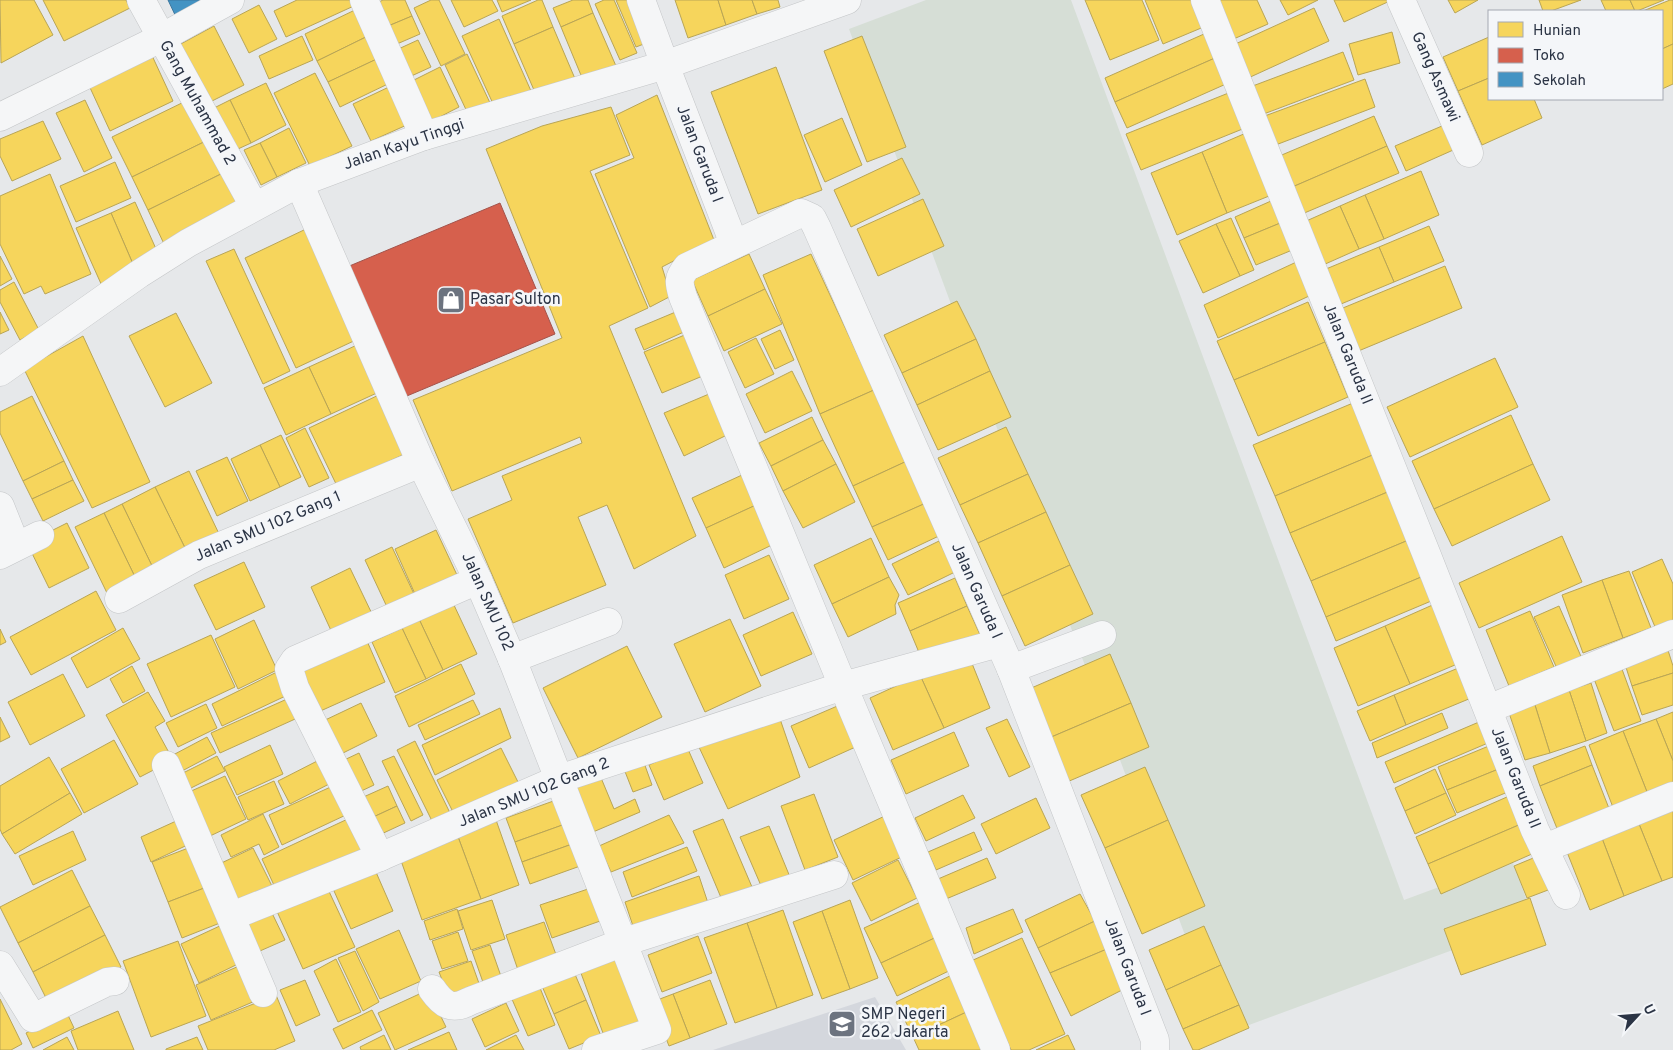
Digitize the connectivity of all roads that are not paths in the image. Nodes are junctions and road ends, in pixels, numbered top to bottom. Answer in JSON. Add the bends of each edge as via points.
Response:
{"nodes":[{"id":1,"x":141,"y":0,"type":"edge"},
{"id":2,"x":230,"y":0,"type":"edge"},
{"id":3,"x":364,"y":0,"type":"edge"},
{"id":4,"x":641,"y":0,"type":"edge"},
{"id":5,"x":1205,"y":0,"type":"edge"},
{"id":6,"x":1400,"y":0,"type":"edge"},
{"id":7,"x":830,"y":3,"type":"edge"},
{"id":8,"x":161,"y":38,"type":"junction"},
{"id":9,"x":664,"y":65,"type":"junction"},
{"id":10,"x":0,"y":117,"type":"edge"},
{"id":11,"x":424,"y":136,"type":"junction"},
{"id":12,"x":1469,"y":153,"type":"dead end"},
{"id":13,"x":299,"y":183,"type":"junction"},
{"id":14,"x":254,"y":206,"type":"junction"},
{"id":15,"x":734,"y":244,"type":"junction"},
{"id":16,"x":0,"y":372,"type":"edge"},
{"id":17,"x":421,"y":463,"type":"junction"},
{"id":18,"x":0,"y":506,"type":"edge"},
{"id":19,"x":19,"y":546,"type":"edge"},
{"id":20,"x":478,"y":580,"type":"junction"},
{"id":21,"x":119,"y":599,"type":"dead end"},
{"id":22,"x":608,"y":622,"type":"dead end"},
{"id":23,"x":1673,"y":634,"type":"edge"},
{"id":24,"x":1102,"y":635,"type":"dead end"},
{"id":25,"x":999,"y":643,"type":"junction"},
{"id":26,"x":512,"y":659,"type":"junction"},
{"id":27,"x":1010,"y":669,"type":"junction"},
{"id":28,"x":842,"y":686,"type":"junction"},
{"id":29,"x":1488,"y":709,"type":"junction"},
{"id":30,"x":166,"y":765,"type":"dead end"},
{"id":31,"x":559,"y":780,"type":"junction"},
{"id":32,"x":1673,"y":796,"type":"edge"},
{"id":33,"x":1545,"y":848,"type":"junction"},
{"id":34,"x":380,"y":857,"type":"junction"},
{"id":35,"x":834,"y":875,"type":"dead end"},
{"id":36,"x":1566,"y":895,"type":"dead end"},
{"id":37,"x":232,"y":916,"type":"junction"},
{"id":38,"x":624,"y":942,"type":"junction"},
{"id":39,"x":0,"y":965,"type":"edge"},
{"id":40,"x":115,"y":981,"type":"dead end"},
{"id":41,"x":432,"y":989,"type":"dead end"},
{"id":42,"x":263,"y":993,"type":"dead end"},
{"id":43,"x":596,"y":1050,"type":"edge"},
{"id":44,"x":996,"y":1050,"type":"edge"},
{"id":45,"x":1155,"y":1050,"type":"edge"}],
"edges":[{"from":1,"to":8,"type":"street","name":"Gang Muhammad 2"},
{"from":2,"to":8,"type":"street"},
{"from":3,"to":11,"type":"street"},
{"from":4,"to":9,"type":"street","name":"Jalan Garuda I"},
{"from":5,"to":29,"type":"street","name":"Jalan Garuda II"},
{"from":6,"to":12,"type":"street","name":"Gang Asmawi"},
{"from":7,"to":9,"type":"street","name":"Jalan Kayu Tinggi"},
{"from":8,"to":10,"type":"street"},
{"from":8,"to":14,"type":"street","name":"Gang Muhammad 2"},
{"from":9,"to":11,"type":"street","name":"Jalan Kayu Tinggi"},
{"from":9,"to":15,"type":"street","name":"Jalan Garuda I"},
{"from":11,"to":13,"type":"street","name":"Jalan Kayu Tinggi"},
{"from":13,"to":14,"type":"street","name":"Jalan Kayu Tinggi"},
{"from":13,"to":17,"type":"street","name":"Jalan SMU 102"},
{"from":14,"to":16,"type":"street","name":"Jalan Kayu Tinggi","via":[[138,274]]},
{"from":15,"to":25,"type":"street","name":"Jalan Garuda I","via":[[801,213],[812,218]]},
{"from":15,"to":28,"type":"street","name":"Jalan Garuda I","via":[[687,267],[680,276],[679,284]]},
{"from":17,"to":20,"type":"street","name":"Jalan SMU 102"},
{"from":17,"to":21,"type":"street","name":"Jalan SMU 102 Gang 1","via":[[199,555]]},
{"from":18,"to":19,"type":"street"},
{"from":20,"to":26,"type":"street","name":"Jalan SMU 102"},
{"from":20,"to":34,"type":"street","via":[[295,660],[289,668],[295,688]]},
{"from":22,"to":26,"type":"street"},
{"from":23,"to":29,"type":"street","name":"Jalan Garuda II"},
{"from":24,"to":27,"type":"street"},
{"from":25,"to":27,"type":"street","name":"Jalan Garuda I"},
{"from":25,"to":28,"type":"street","name":"Jalan SMU 102 Gang 2"},
{"from":26,"to":31,"type":"street","name":"Jalan SMU 102"},
{"from":27,"to":45,"type":"street","name":"Jalan Garuda I","via":[[1155,1040]]},
{"from":28,"to":31,"type":"street","name":"Jalan SMU 102 Gang 2"},
{"from":28,"to":44,"type":"street","name":"Jalan Garuda I"},
{"from":29,"to":33,"type":"street","name":"Jalan Garuda II"},
{"from":30,"to":37,"type":"street"},
{"from":31,"to":34,"type":"street","name":"Jalan SMU 102 Gang 2"},
{"from":31,"to":38,"type":"street","name":"Jalan SMU 102"},
{"from":32,"to":33,"type":"street","name":"Jalan Garuda II"},
{"from":33,"to":36,"type":"street","name":"Jalan Garuda II"},
{"from":34,"to":37,"type":"street","name":"Jalan SMU 102 Gang 2"},
{"from":35,"to":38,"type":"street"},
{"from":37,"to":42,"type":"street"},
{"from":38,"to":41,"type":"street","via":[[462,1006],[450,1006],[441,1001]]},
{"from":38,"to":43,"type":"street","name":"Jalan SMU 102","via":[[657,1030]]},
{"from":39,"to":40,"type":"street","via":[[31,1017],[35,1018]]}]}
